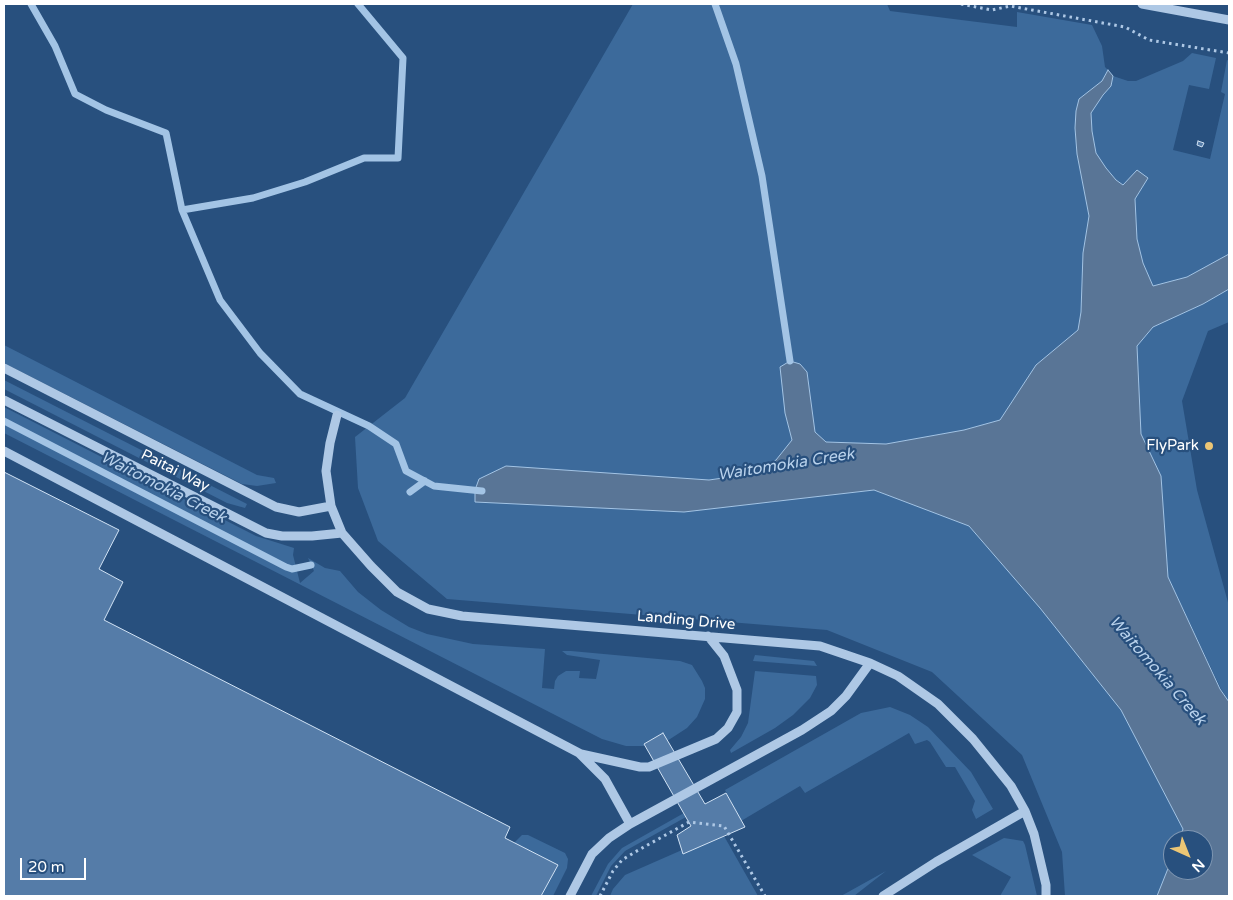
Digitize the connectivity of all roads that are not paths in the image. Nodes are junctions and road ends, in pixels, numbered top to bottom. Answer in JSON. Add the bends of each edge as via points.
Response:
{"nodes":[{"id":1,"x":1142,"y":4,"type":"edge"},
{"id":2,"x":1229,"y":20,"type":"edge"},
{"id":3,"x":4,"y":368,"type":"edge"},
{"id":4,"x":4,"y":400,"type":"edge"},
{"id":5,"x":337,"y":416,"type":"dead end"},
{"id":6,"x":4,"y":451,"type":"edge"},
{"id":7,"x":331,"y":506,"type":"junction"},
{"id":8,"x":342,"y":533,"type":"junction"},
{"id":9,"x":708,"y":636,"type":"junction"},
{"id":10,"x":870,"y":663,"type":"junction"},
{"id":11,"x":579,"y":753,"type":"junction"},
{"id":12,"x":1025,"y":811,"type":"junction"},
{"id":13,"x":630,"y":824,"type":"junction"},
{"id":14,"x":570,"y":896,"type":"edge"},
{"id":15,"x":883,"y":896,"type":"edge"},
{"id":16,"x":1046,"y":896,"type":"edge"}],
"edges":[{"from":1,"to":2,"type":"street"},
{"from":3,"to":7,"type":"street","name":"Paitai Way","via":[[276,507],[300,512]]},
{"from":4,"to":8,"type":"street","name":"Paitai Way","via":[[266,533],[312,536]]},
{"from":5,"to":7,"type":"street","name":"Landing Drive","via":[[326,471]]},
{"from":6,"to":11,"type":"street"},
{"from":7,"to":8,"type":"street","name":"Landing Drive"},
{"from":8,"to":9,"type":"street","name":"Landing Drive","via":[[397,592],[428,608],[462,616]]},
{"from":9,"to":10,"type":"street","name":"Landing Drive","via":[[820,646]]},
{"from":9,"to":11,"type":"street","via":[[724,656],[737,690],[737,712],[728,728],[716,739],[649,767]]},
{"from":10,"to":12,"type":"street","name":"Landing Drive","via":[[898,676],[938,704],[973,739],[1011,786]]},
{"from":10,"to":13,"type":"street","via":[[831,711]]},
{"from":11,"to":13,"type":"street","via":[[605,779]]},
{"from":12,"to":15,"type":"street"},
{"from":12,"to":16,"type":"street","name":"Landing Drive","via":[[1034,834]]},
{"from":13,"to":14,"type":"street","via":[[592,854]]}]}
